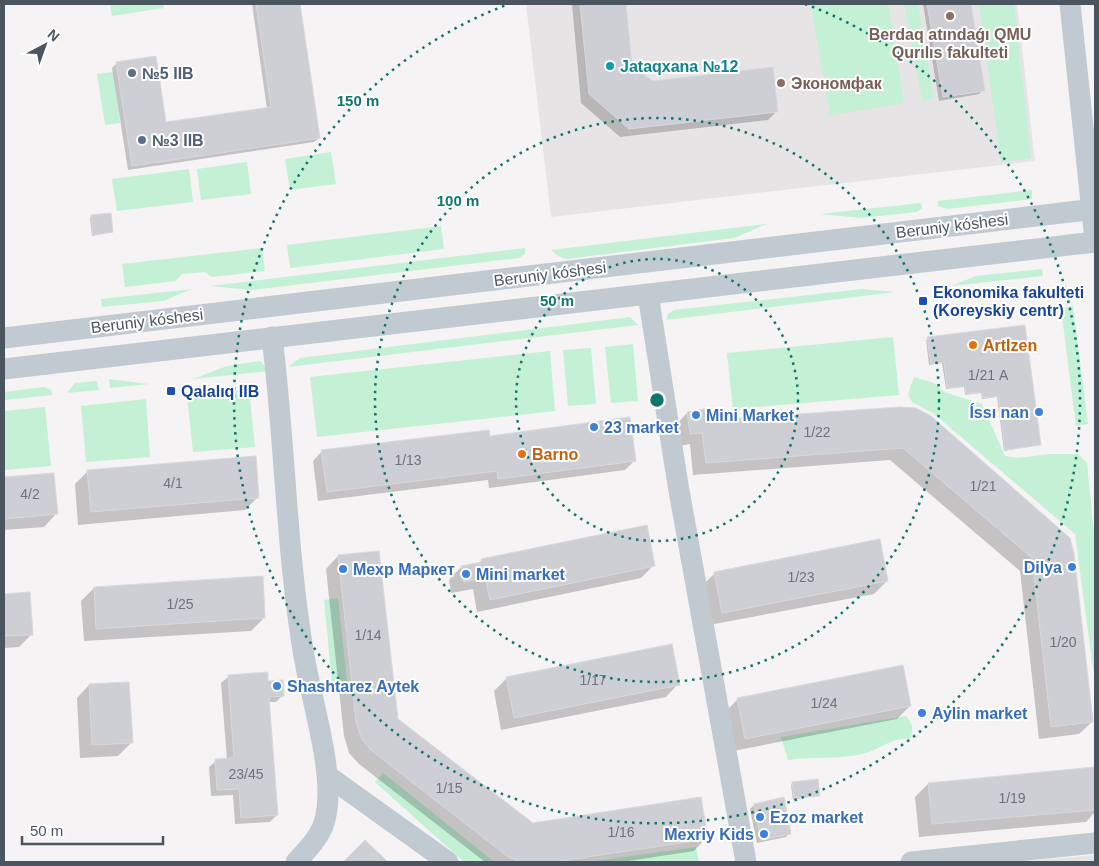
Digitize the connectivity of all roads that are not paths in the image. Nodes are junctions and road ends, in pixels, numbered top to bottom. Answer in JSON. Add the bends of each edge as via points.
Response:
{"nodes":[{"id":1,"x":1070,"y":4,"type":"edge"},
{"id":2,"x":1093,"y":209,"type":"edge"},
{"id":3,"x":1095,"y":241,"type":"edge"},
{"id":4,"x":648,"y":294,"type":"junction"},
{"id":5,"x":272,"y":337,"type":"junction"},
{"id":6,"x":4,"y":338,"type":"edge"},
{"id":7,"x":4,"y":368,"type":"edge"},
{"id":8,"x":328,"y":776,"type":"junction"},
{"id":9,"x":1095,"y":843,"type":"edge"},
{"id":10,"x":296,"y":862,"type":"edge"},
{"id":11,"x":448,"y":862,"type":"edge"},
{"id":12,"x":746,"y":862,"type":"edge"},
{"id":13,"x":911,"y":862,"type":"edge"}],
"edges":[{"from":1,"to":2,"type":"street"},
{"from":2,"to":3,"type":"street"},
{"from":2,"to":6,"type":"street","name":"Beruniy kóshesi"},
{"from":3,"to":4,"type":"street","name":"Beruniy kóshesi"},
{"from":4,"to":5,"type":"street","name":"Beruniy kóshesi"},
{"from":4,"to":12,"type":"street","via":[[678,485]]},
{"from":5,"to":7,"type":"street","name":"Beruniy kóshesi"},
{"from":5,"to":8,"type":"street","via":[[286,506],[303,650]]},
{"from":8,"to":10,"type":"street","via":[[326,815],[316,840]]},
{"from":8,"to":11,"type":"street"},
{"from":9,"to":13,"type":"street"}]}
